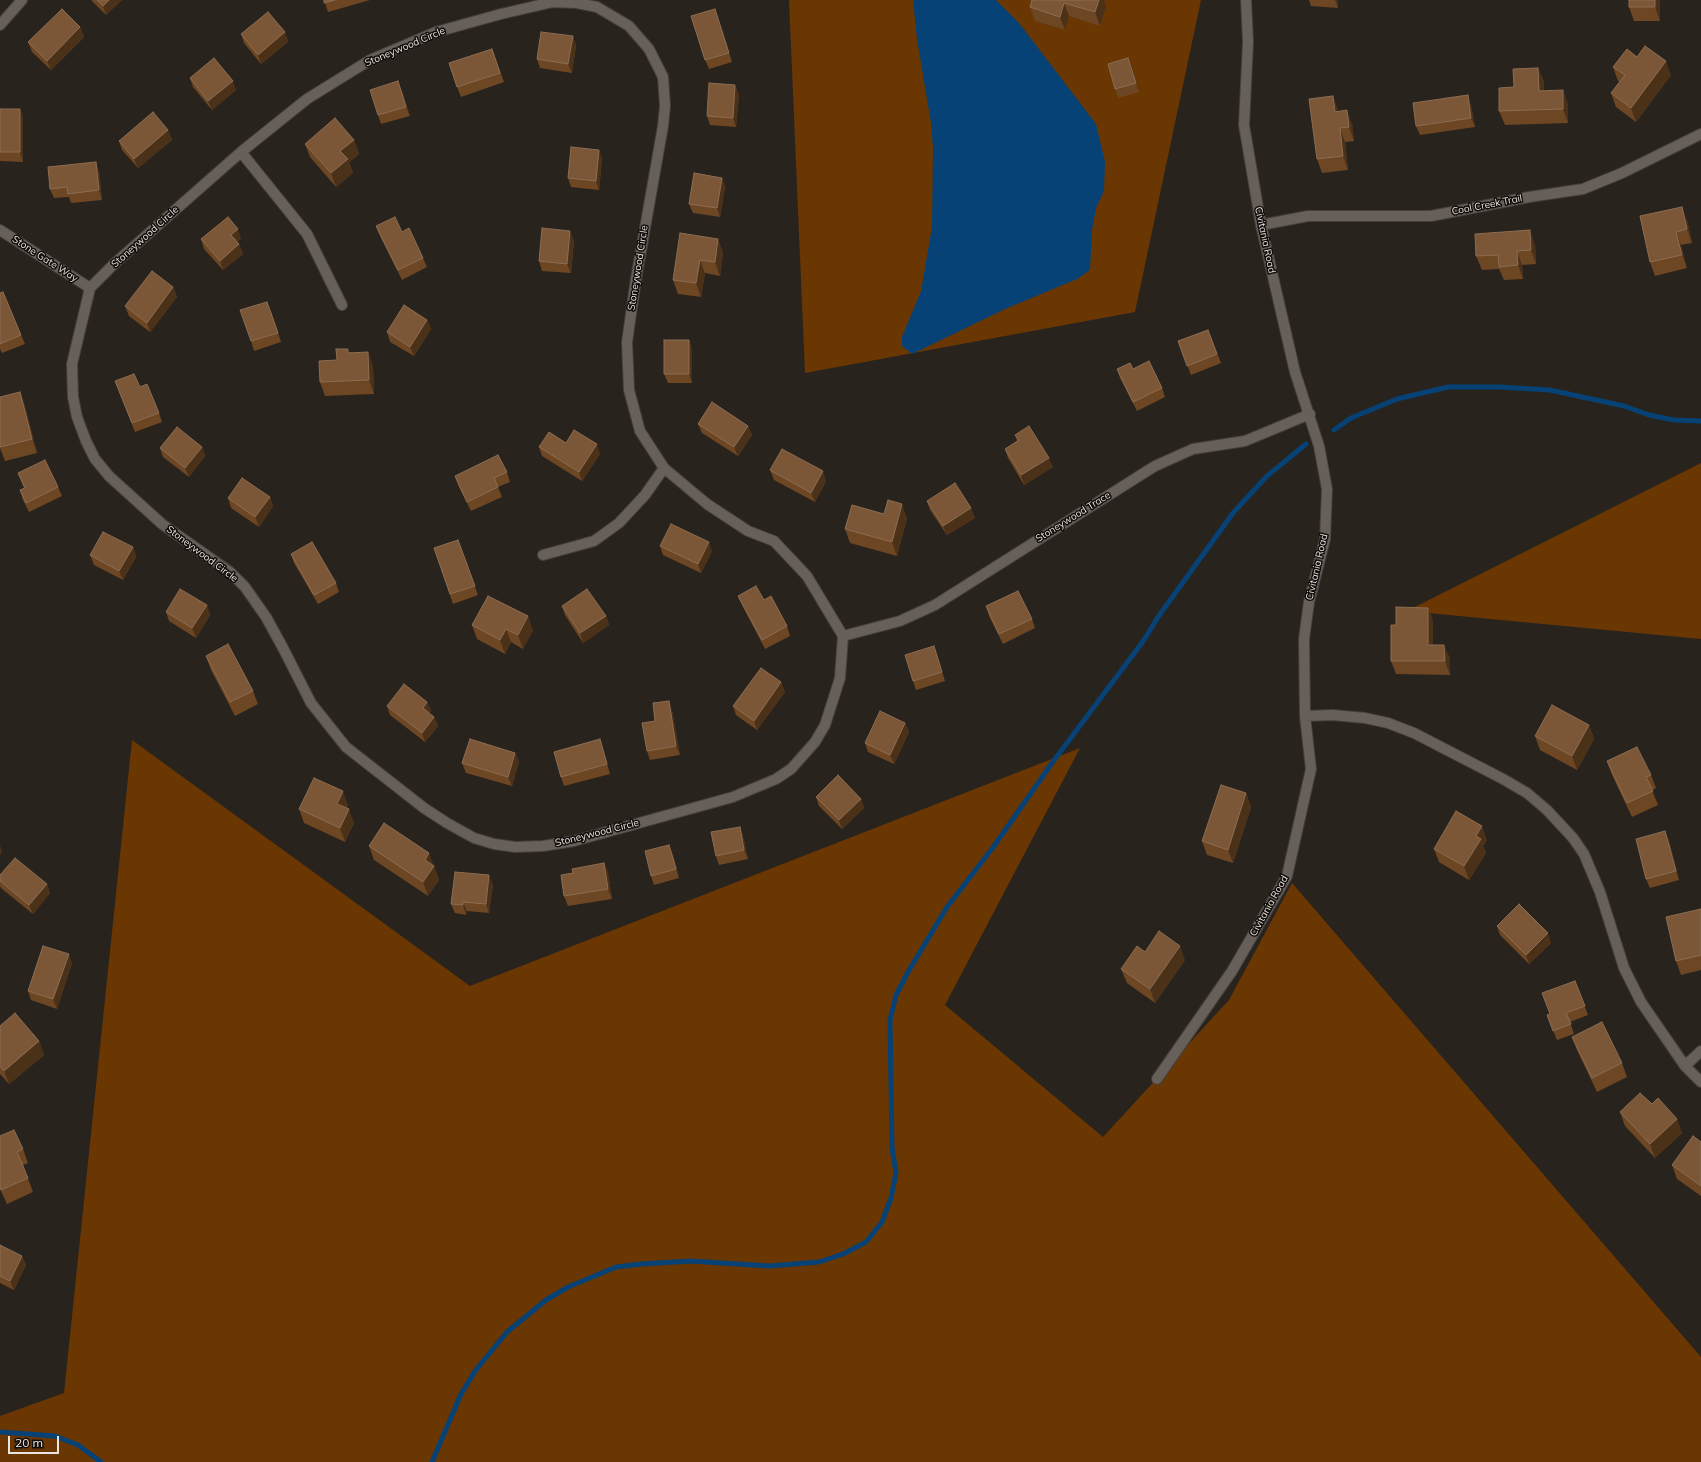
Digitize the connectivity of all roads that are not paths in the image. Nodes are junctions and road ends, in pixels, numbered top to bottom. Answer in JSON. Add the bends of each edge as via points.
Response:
{"nodes":[{"id":1,"x":22,"y":0,"type":"edge"},
{"id":2,"x":1246,"y":0,"type":"edge"},
{"id":3,"x":0,"y":25,"type":"edge"},
{"id":4,"x":1701,"y":134,"type":"edge"},
{"id":5,"x":241,"y":152,"type":"junction"},
{"id":6,"x":1261,"y":225,"type":"junction"},
{"id":7,"x":0,"y":230,"type":"edge"},
{"id":8,"x":90,"y":288,"type":"junction"},
{"id":9,"x":342,"y":305,"type":"dead end"},
{"id":10,"x":1310,"y":414,"type":"junction"},
{"id":11,"x":664,"y":468,"type":"junction"},
{"id":12,"x":543,"y":555,"type":"dead end"},
{"id":13,"x":843,"y":636,"type":"junction"},
{"id":14,"x":1305,"y":716,"type":"junction"},
{"id":15,"x":1701,"y":1051,"type":"edge"},
{"id":16,"x":1685,"y":1066,"type":"junction"},
{"id":17,"x":1156,"y":1079,"type":"dead end"},
{"id":18,"x":1701,"y":1082,"type":"edge"}],
"edges":[{"from":1,"to":3,"type":"street"},
{"from":2,"to":6,"type":"street","name":"Civitania Road","via":[[1248,42],[1244,125]]},
{"from":4,"to":6,"type":"street","name":"Cool Creek Trail","via":[[1583,189],[1432,216],[1308,216]]},
{"from":5,"to":8,"type":"street","name":"Stoneywood Circle"},
{"from":5,"to":9,"type":"street","via":[[307,234]]},
{"from":5,"to":11,"type":"street","name":"Stoneywood Circle","via":[[307,99],[370,60],[436,32],[553,2],[597,7],[629,26],[650,49],[663,77],[665,90],[663,126],[627,342],[629,390],[640,431]]},
{"from":6,"to":10,"type":"street","name":"Civitania Road","via":[[1295,372]]},
{"from":7,"to":8,"type":"street","name":"Stone Gate Way"},
{"from":8,"to":13,"type":"street","name":"Stoneywood Circle","via":[[72,364],[73,397],[77,417],[95,459],[109,476],[162,524],[230,572],[245,587],[280,641],[311,703],[346,746],[424,808],[474,838],[515,847],[560,844],[733,797],[776,779],[791,769],[815,742],[825,724],[840,678]]},
{"from":10,"to":13,"type":"street","name":"Stoneywood Trace","via":[[1245,441],[1193,449],[1155,466],[935,605],[900,621]]},
{"from":10,"to":14,"type":"street","name":"Civitania Road","via":[[1324,466],[1327,512],[1325,539],[1309,602],[1304,639]]},
{"from":11,"to":12,"type":"street","via":[[645,495],[619,523],[594,541]]},
{"from":11,"to":13,"type":"street","name":"Stoneywood Circle","via":[[707,504],[748,531],[774,541],[807,576]]},
{"from":14,"to":16,"type":"street","via":[[1333,715],[1388,722],[1503,779],[1527,793],[1547,810],[1584,854],[1600,892],[1624,968],[1641,1002]]},
{"from":14,"to":17,"type":"street","name":"Civitania Road","via":[[1310,769],[1287,876],[1232,970]]},
{"from":15,"to":16,"type":"street"},
{"from":16,"to":18,"type":"street"}]}
